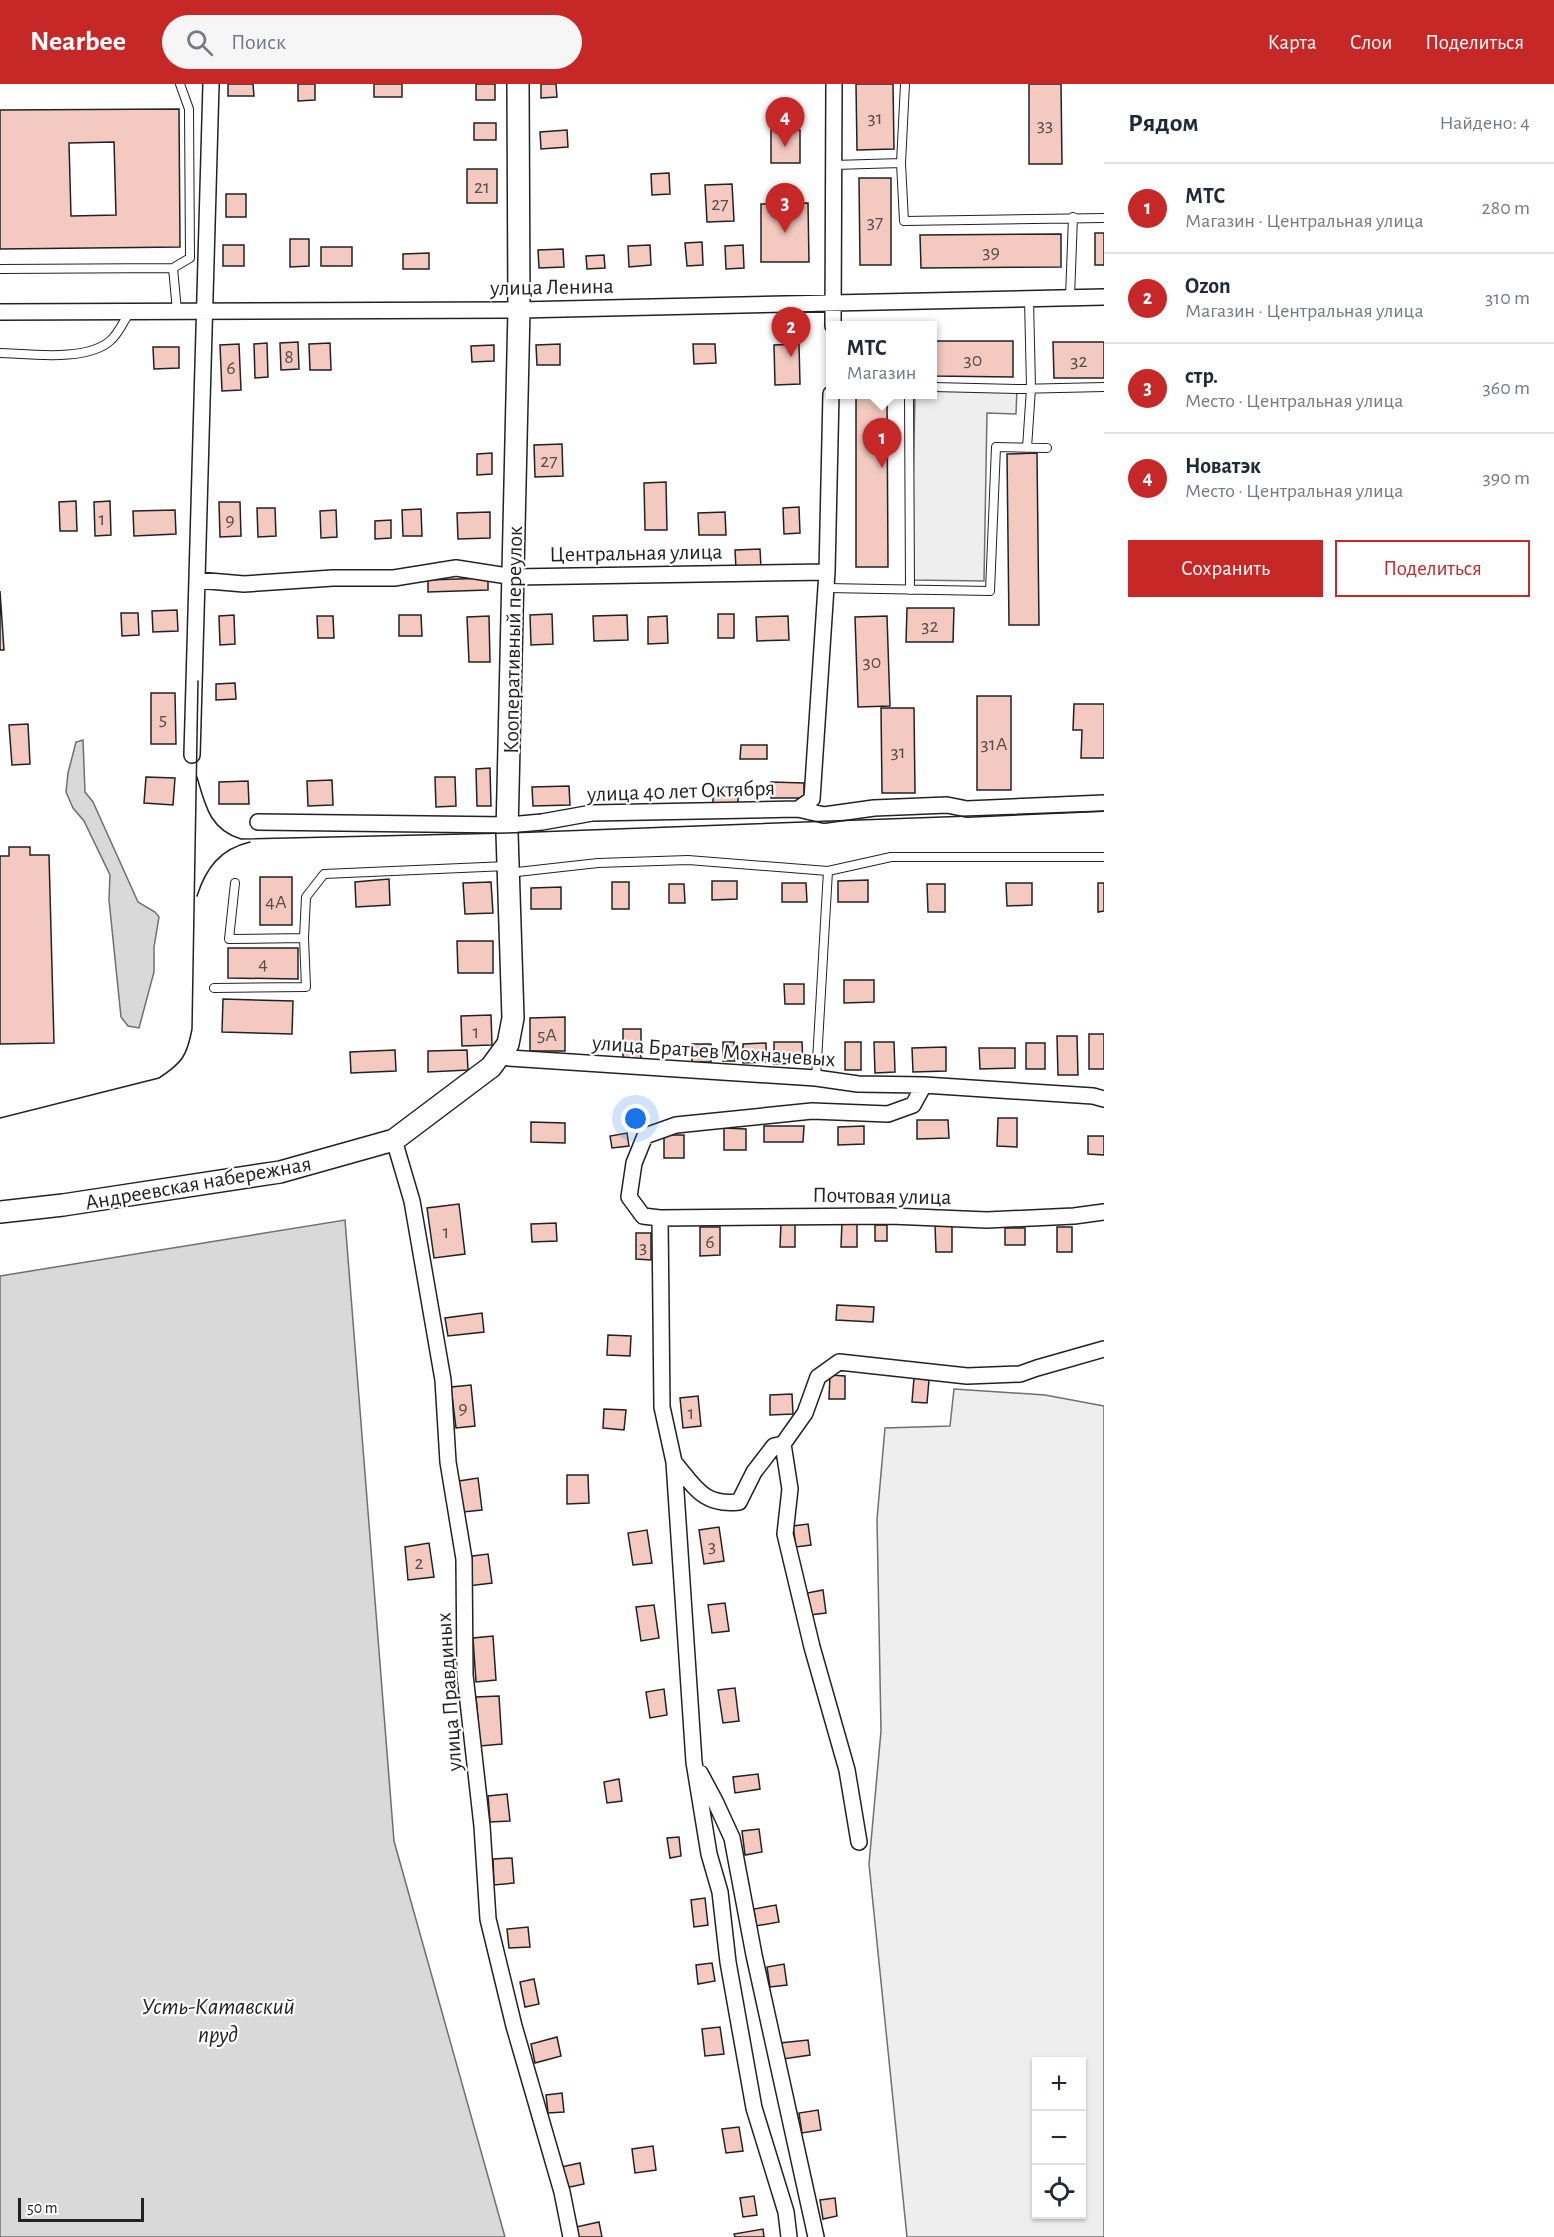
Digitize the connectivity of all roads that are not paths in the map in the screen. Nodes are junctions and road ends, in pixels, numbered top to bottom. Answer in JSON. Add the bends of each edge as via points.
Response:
{"nodes":[{"id":1,"x":180,"y":84,"type":"edge"},
{"id":2,"x":211,"y":84,"type":"edge"},
{"id":3,"x":518,"y":84,"type":"edge"},
{"id":4,"x":834,"y":84,"type":"edge"},
{"id":5,"x":905,"y":84,"type":"edge"},
{"id":6,"x":901,"y":163,"type":"junction"},
{"id":7,"x":834,"y":165,"type":"junction"},
{"id":8,"x":1073,"y":218,"type":"junction"},
{"id":9,"x":1104,"y":218,"type":"edge"},
{"id":10,"x":173,"y":268,"type":"junction"},
{"id":11,"x":0,"y":269,"type":"edge"},
{"id":12,"x":1071,"y":297,"type":"junction"},
{"id":13,"x":1104,"y":297,"type":"edge"},
{"id":14,"x":1029,"y":299,"type":"junction"},
{"id":15,"x":835,"y":304,"type":"junction"},
{"id":16,"x":519,"y":310,"type":"junction"},
{"id":17,"x":0,"y":312,"type":"edge"},
{"id":18,"x":130,"y":312,"type":"junction"},
{"id":19,"x":177,"y":312,"type":"junction"},
{"id":20,"x":203,"y":312,"type":"junction"},
{"id":21,"x":833,"y":321,"type":"edge"},
{"id":22,"x":0,"y":353,"type":"edge"},
{"id":23,"x":937,"y":387,"type":"edge"},
{"id":24,"x":1104,"y":387,"type":"edge"},
{"id":25,"x":1031,"y":388,"type":"junction"},
{"id":26,"x":831,"y":399,"type":"edge"},
{"id":27,"x":909,"y":399,"type":"edge"},
{"id":28,"x":1027,"y":448,"type":"junction"},
{"id":29,"x":1047,"y":448,"type":"dead end"},
{"id":30,"x":827,"y":572,"type":"junction"},
{"id":31,"x":514,"y":577,"type":"junction"},
{"id":32,"x":198,"y":580,"type":"junction"},
{"id":33,"x":827,"y":588,"type":"junction"},
{"id":34,"x":910,"y":590,"type":"junction"},
{"id":35,"x":192,"y":755,"type":"dead end"},
{"id":36,"x":1104,"y":803,"type":"edge"},
{"id":37,"x":798,"y":809,"type":"junction"},
{"id":38,"x":258,"y":822,"type":"dead end"},
{"id":39,"x":508,"y":825,"type":"junction"},
{"id":40,"x":1104,"y":857,"type":"edge"},
{"id":41,"x":508,"y":871,"type":"junction"},
{"id":42,"x":828,"y":871,"type":"junction"},
{"id":43,"x":235,"y":883,"type":"dead end"},
{"id":44,"x":304,"y":938,"type":"junction"},
{"id":45,"x":214,"y":988,"type":"dead end"},
{"id":46,"x":501,"y":1054,"type":"junction"},
{"id":47,"x":816,"y":1078,"type":"junction"},
{"id":48,"x":924,"y":1085,"type":"junction"},
{"id":49,"x":1101,"y":1095,"type":"edge"},
{"id":50,"x":394,"y":1140,"type":"junction"},
{"id":51,"x":0,"y":1212,"type":"edge"},
{"id":52,"x":1104,"y":1212,"type":"edge"},
{"id":53,"x":660,"y":1218,"type":"junction"},
{"id":54,"x":1104,"y":1349,"type":"edge"},
{"id":55,"x":783,"y":1444,"type":"junction"},
{"id":56,"x":674,"y":1462,"type":"junction"},
{"id":57,"x":694,"y":1762,"type":"junction"},
{"id":58,"x":859,"y":1842,"type":"dead end"},
{"id":59,"x":571,"y":2237,"type":"edge"},
{"id":60,"x":789,"y":2237,"type":"edge"},
{"id":61,"x":816,"y":2237,"type":"edge"}],
"edges":[{"from":1,"to":10,"type":"lane","via":[[189,109],[190,258]]},
{"from":2,"to":20,"type":"street"},
{"from":3,"to":16,"type":"main road","name":"Кооперативный переулок"},
{"from":4,"to":7,"type":"street"},
{"from":5,"to":6,"type":"lane"},
{"from":6,"to":7,"type":"lane"},
{"from":6,"to":8,"type":"lane","via":[[904,221]]},
{"from":7,"to":15,"type":"street"},
{"from":8,"to":9,"type":"lane"},
{"from":8,"to":12,"type":"lane"},
{"from":10,"to":11,"type":"lane"},
{"from":10,"to":19,"type":"lane"},
{"from":12,"to":13,"type":"street","name":"улица Ленина"},
{"from":12,"to":14,"type":"street","name":"улица Ленина"},
{"from":14,"to":15,"type":"street","name":"улица Ленина"},
{"from":14,"to":25,"type":"lane"},
{"from":15,"to":16,"type":"street","name":"улица Ленина"},
{"from":15,"to":21,"type":"street"},
{"from":16,"to":20,"type":"street","name":"улица Ленина"},
{"from":16,"to":31,"type":"main road","name":"Кооперативный переулок"},
{"from":17,"to":18,"type":"street","name":"улица Ленина"},
{"from":18,"to":19,"type":"street","name":"улица Ленина"},
{"from":18,"to":22,"type":"lane","via":[[112,339],[101,346],[70,355]]},
{"from":19,"to":20,"type":"street","name":"улица Ленина"},
{"from":20,"to":32,"type":"street"},
{"from":23,"to":25,"type":"lane"},
{"from":24,"to":25,"type":"lane"},
{"from":25,"to":28,"type":"lane"},
{"from":26,"to":30,"type":"street"},
{"from":27,"to":34,"type":"lane"},
{"from":28,"to":29,"type":"lane"},
{"from":28,"to":34,"type":"lane","via":[[996,447],[990,591]]},
{"from":30,"to":31,"type":"street","name":"Центральная улица"},
{"from":30,"to":33,"type":"street"},
{"from":31,"to":32,"type":"street","name":"Центральная улица","via":[[456,568],[394,578],[244,584]]},
{"from":31,"to":39,"type":"main road","name":"Кооперативный переулок"},
{"from":32,"to":35,"type":"street"},
{"from":33,"to":34,"type":"lane"},
{"from":33,"to":37,"type":"street","via":[[812,799]]},
{"from":36,"to":37,"type":"street","name":"улица 40 лет Октября","via":[[967,809],[947,805],[874,808],[824,815]]},
{"from":37,"to":39,"type":"street","name":"улица 40 лет Октября","via":[[592,813]]},
{"from":38,"to":39,"type":"street","name":"улица 40 лет Октября"},
{"from":39,"to":41,"type":"main road","name":"Кооперативный переулок"},
{"from":40,"to":42,"type":"lane","via":[[891,857]]},
{"from":41,"to":42,"type":"lane","via":[[688,860]]},
{"from":41,"to":44,"type":"lane","via":[[324,873],[306,897]]},
{"from":41,"to":46,"type":"main road","name":"Кооперативный переулок","via":[[513,1018],[508,1044]]},
{"from":42,"to":47,"type":"lane"},
{"from":43,"to":44,"type":"lane","via":[[229,939]]},
{"from":44,"to":45,"type":"lane","via":[[306,987]]},
{"from":46,"to":47,"type":"street","name":"улица Братьев Мохначевых","via":[[509,1058]]},
{"from":46,"to":50,"type":"main road","name":"Кооперативный переулок","via":[[491,1067]]},
{"from":47,"to":48,"type":"street","name":"улица Братьев Мохначевых","via":[[858,1084]]},
{"from":48,"to":49,"type":"street","name":"улица Братьев Мохначевых"},
{"from":48,"to":53,"type":"street","via":[[913,1106],[888,1114],[812,1111],[676,1125],[645,1136],[634,1163],[629,1197],[644,1216]]},
{"from":50,"to":51,"type":"main road","name":"Андреевская набережная","via":[[280,1172]]},
{"from":50,"to":59,"type":"street","name":"улица Правдиных","via":[[412,1201],[443,1380],[448,1462],[464,1558],[465,1675],[488,1919]]},
{"from":52,"to":53,"type":"street","name":"Почтовая улица","via":[[987,1220],[890,1216]]},
{"from":53,"to":56,"type":"street","via":[[662,1407]]},
{"from":54,"to":55,"type":"street","via":[[1020,1374],[967,1376],[839,1362],[818,1377],[805,1413]]},
{"from":55,"to":56,"type":"street","via":[[774,1446],[754,1472],[739,1502],[722,1504],[704,1497]]},
{"from":55,"to":58,"type":"street","via":[[790,1489],[785,1534],[847,1770]]},
{"from":56,"to":57,"type":"street"},
{"from":57,"to":60,"type":"street","via":[[709,1854],[720,1892],[754,2108],[786,2212]]},
{"from":57,"to":61,"type":"street","via":[[732,1838],[753,1955]]}]}
